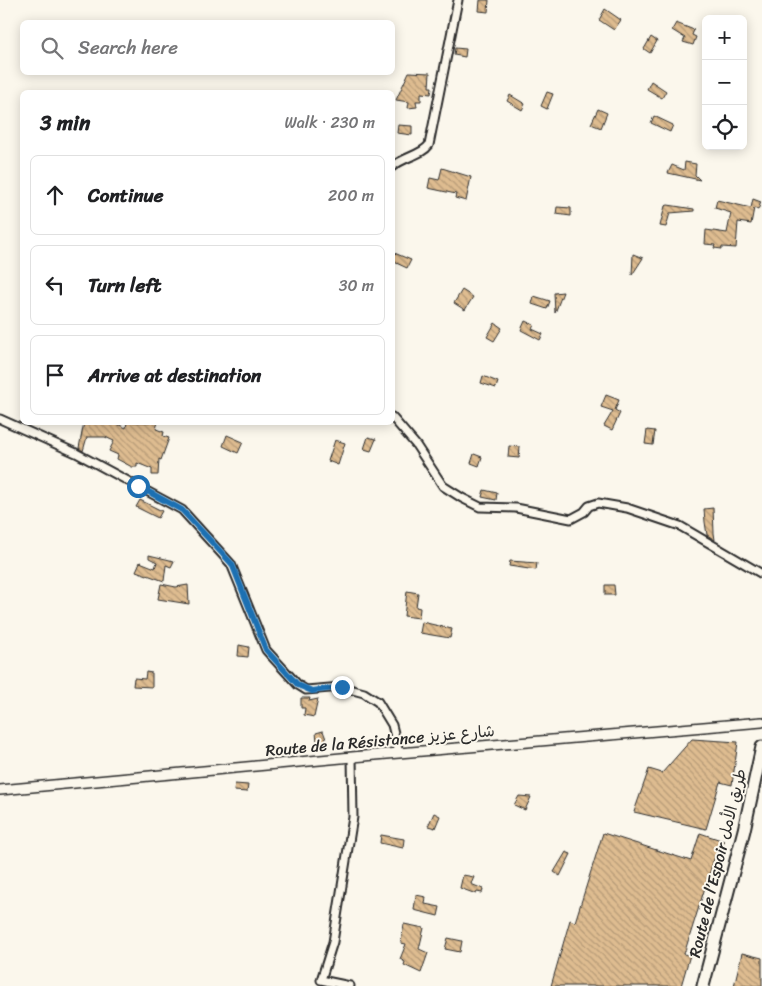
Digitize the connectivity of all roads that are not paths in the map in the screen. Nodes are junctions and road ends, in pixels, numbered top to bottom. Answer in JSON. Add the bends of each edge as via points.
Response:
{"nodes":[{"id":1,"x":458,"y":0,"type":"edge"},
{"id":2,"x":395,"y":165,"type":"edge"},
{"id":3,"x":0,"y":419,"type":"edge"},
{"id":4,"x":395,"y":421,"type":"edge"},
{"id":5,"x":762,"y":574,"type":"edge"},
{"id":6,"x":762,"y":722,"type":"edge"},
{"id":7,"x":762,"y":747,"type":"edge"},
{"id":8,"x":399,"y":752,"type":"junction"},
{"id":9,"x":352,"y":756,"type":"junction"},
{"id":10,"x":0,"y":790,"type":"edge"},
{"id":11,"x":350,"y":986,"type":"edge"},
{"id":12,"x":703,"y":986,"type":"edge"}],
"edges":[{"from":1,"to":2,"type":"street","via":[[429,144],[426,149]]},
{"from":3,"to":8,"type":"street","via":[[76,452],[182,510],[232,564],[266,650],[306,690],[342,687],[364,693],[378,702],[392,725]]},
{"from":4,"to":5,"type":"street","via":[[443,486],[480,507],[516,508],[571,519],[598,503],[627,508],[680,526]]},
{"from":6,"to":8,"type":"street","name":"Route de la Résistance شارع عزيز"},
{"from":7,"to":12,"type":"highway","name":"Route de l’Espoir طريق الأمل"},
{"from":8,"to":9,"type":"street","name":"Route de la Résistance شارع عزيز"},
{"from":9,"to":10,"type":"street","name":"Route de la Résistance شارع عزيز"},
{"from":9,"to":11,"type":"street","via":[[353,817],[333,942],[321,980]]}]}
